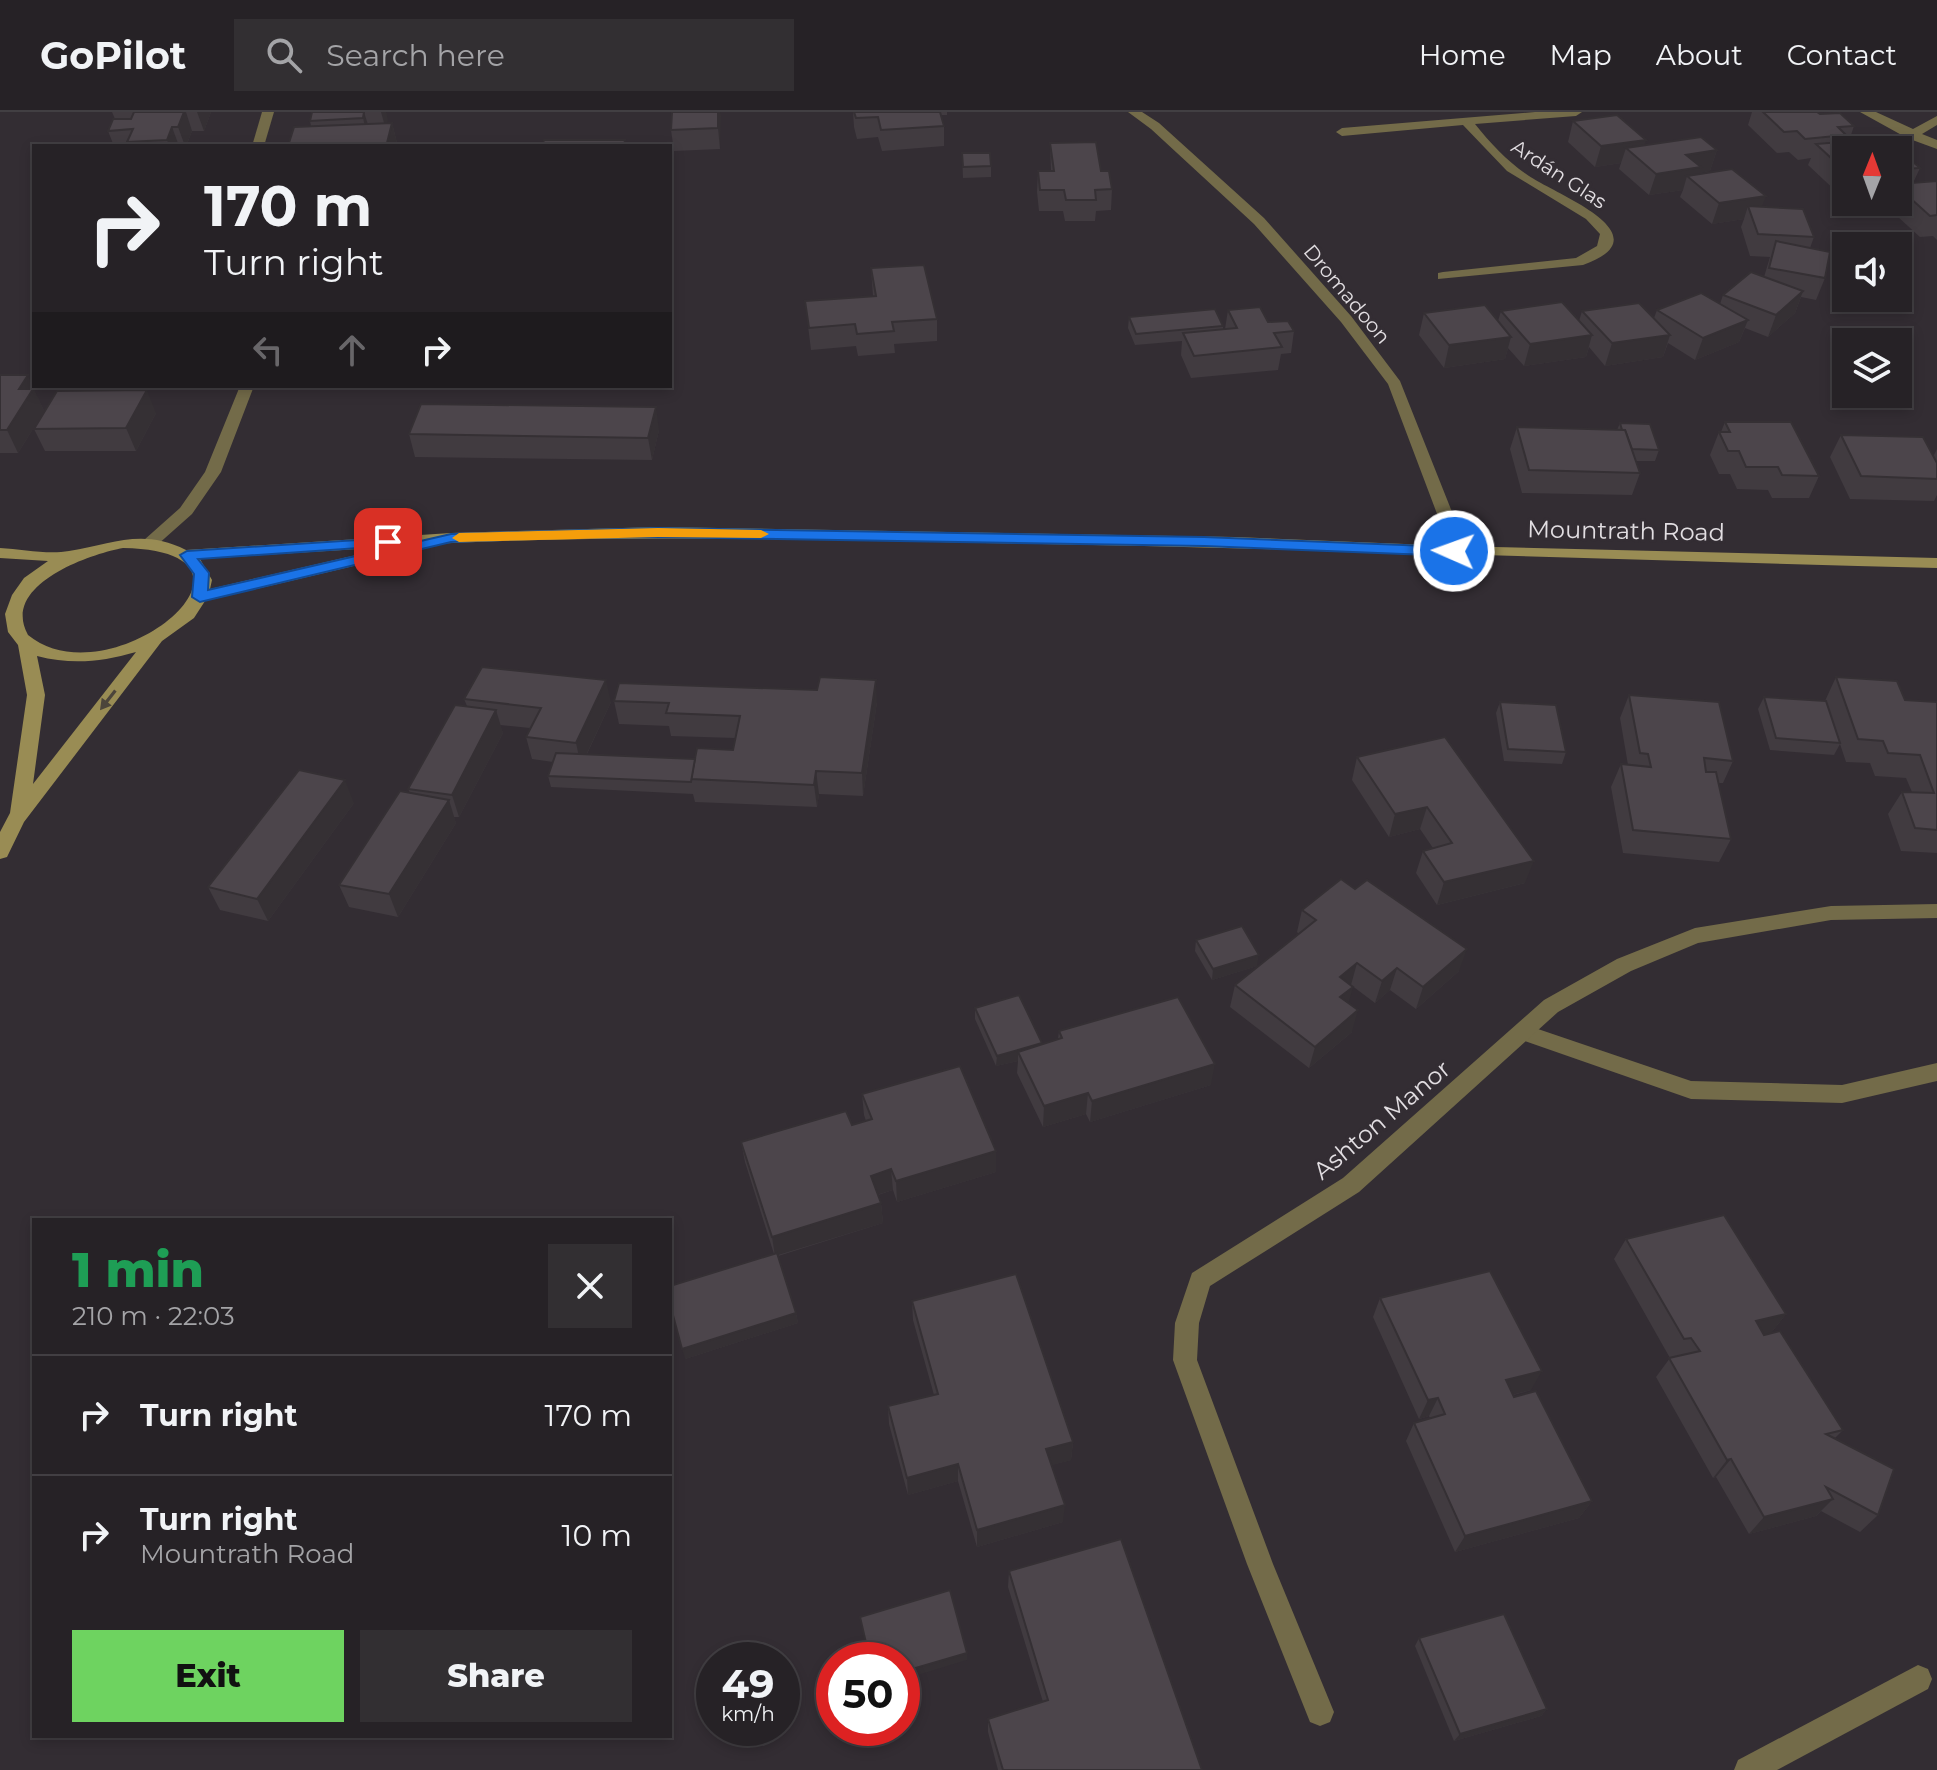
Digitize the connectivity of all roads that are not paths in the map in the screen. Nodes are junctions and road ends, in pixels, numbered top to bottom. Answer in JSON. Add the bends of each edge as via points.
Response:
{"nodes":[{"id":1,"x":268,"y":112,"type":"edge"},
{"id":2,"x":1134,"y":112,"type":"edge"},
{"id":3,"x":1576,"y":112,"type":"edge"},
{"id":4,"x":1866,"y":112,"type":"edge"},
{"id":5,"x":1937,"y":120,"type":"edge"},
{"id":6,"x":1466,"y":121,"type":"junction"},
{"id":7,"x":1342,"y":132,"type":"dead end"},
{"id":8,"x":1911,"y":135,"type":"junction"},
{"id":9,"x":259,"y":144,"type":"edge"},
{"id":10,"x":1937,"y":145,"type":"edge"},
{"id":11,"x":1443,"y":276,"type":"dead end"},
{"id":12,"x":246,"y":388,"type":"edge"},
{"id":13,"x":451,"y":538,"type":"junction"},
{"id":14,"x":150,"y":543,"type":"junction"},
{"id":15,"x":1454,"y":551,"type":"junction"},
{"id":16,"x":0,"y":553,"type":"edge"},
{"id":17,"x":187,"y":555,"type":"junction"},
{"id":18,"x":69,"y":557,"type":"junction"},
{"id":19,"x":1937,"y":563,"type":"edge"},
{"id":20,"x":200,"y":597,"type":"junction"},
{"id":21,"x":7,"y":618,"type":"edge"},
{"id":22,"x":156,"y":638,"type":"junction"},
{"id":23,"x":26,"y":643,"type":"junction"},
{"id":24,"x":16,"y":819,"type":"junction"},
{"id":25,"x":0,"y":852,"type":"edge"},
{"id":26,"x":1937,"y":911,"type":"edge"},
{"id":27,"x":1523,"y":1032,"type":"junction"},
{"id":28,"x":1937,"y":1072,"type":"edge"},
{"id":29,"x":1918,"y":1679,"type":"dead end"},
{"id":30,"x":1320,"y":1712,"type":"dead end"},
{"id":31,"x":1748,"y":1770,"type":"edge"}],
"edges":[{"from":1,"to":9,"type":"street"},
{"from":2,"to":15,"type":"street","name":"Dromadoon","via":[[1259,221],[1346,319],[1395,384],[1450,527]]},
{"from":3,"to":6,"type":"street","name":"Ardán Glas"},
{"from":4,"to":8,"type":"street"},
{"from":5,"to":8,"type":"street"},
{"from":6,"to":7,"type":"street","name":"Ardán Glas"},
{"from":6,"to":11,"type":"street","name":"Ardán Glas","via":[[1492,154],[1602,226],[1605,244],[1596,256],[1578,262]]},
{"from":8,"to":10,"type":"street"},
{"from":12,"to":14,"type":"street","via":[[213,472],[186,511]]},
{"from":13,"to":15,"type":"main road","name":"Mountrath Road","via":[[658,532]]},
{"from":13,"to":17,"type":"main road","name":"Mountrath Road"},
{"from":13,"to":20,"type":"main road","name":"Mountrath Road"},
{"from":14,"to":17,"type":"main road"},
{"from":14,"to":18,"type":"main road","via":[[109,545]]},
{"from":15,"to":19,"type":"main road","name":"Mountrath Road"},
{"from":16,"to":18,"type":"main road"},
{"from":17,"to":20,"type":"main road","via":[[202,573]]},
{"from":18,"to":21,"type":"main road","via":[[26,587]]},
{"from":20,"to":22,"type":"main road","via":[[188,614]]},
{"from":21,"to":23,"type":"main road"},
{"from":22,"to":23,"type":"main road","via":[[83,657],[56,655]]},
{"from":22,"to":24,"type":"main road","one_way":true},
{"from":23,"to":24,"type":"main road","via":[[36,695]]},
{"from":24,"to":25,"type":"main road"},
{"from":26,"to":27,"type":"street","name":"Ashton Manor","via":[[1831,913],[1695,936],[1624,965],[1551,1006]]},
{"from":27,"to":28,"type":"street","via":[[1691,1090],[1842,1094]]},
{"from":27,"to":30,"type":"street","name":"Ashton Manor","via":[[1351,1185],[1200,1280],[1187,1323],[1185,1360]]},
{"from":29,"to":31,"type":"street"}]}
